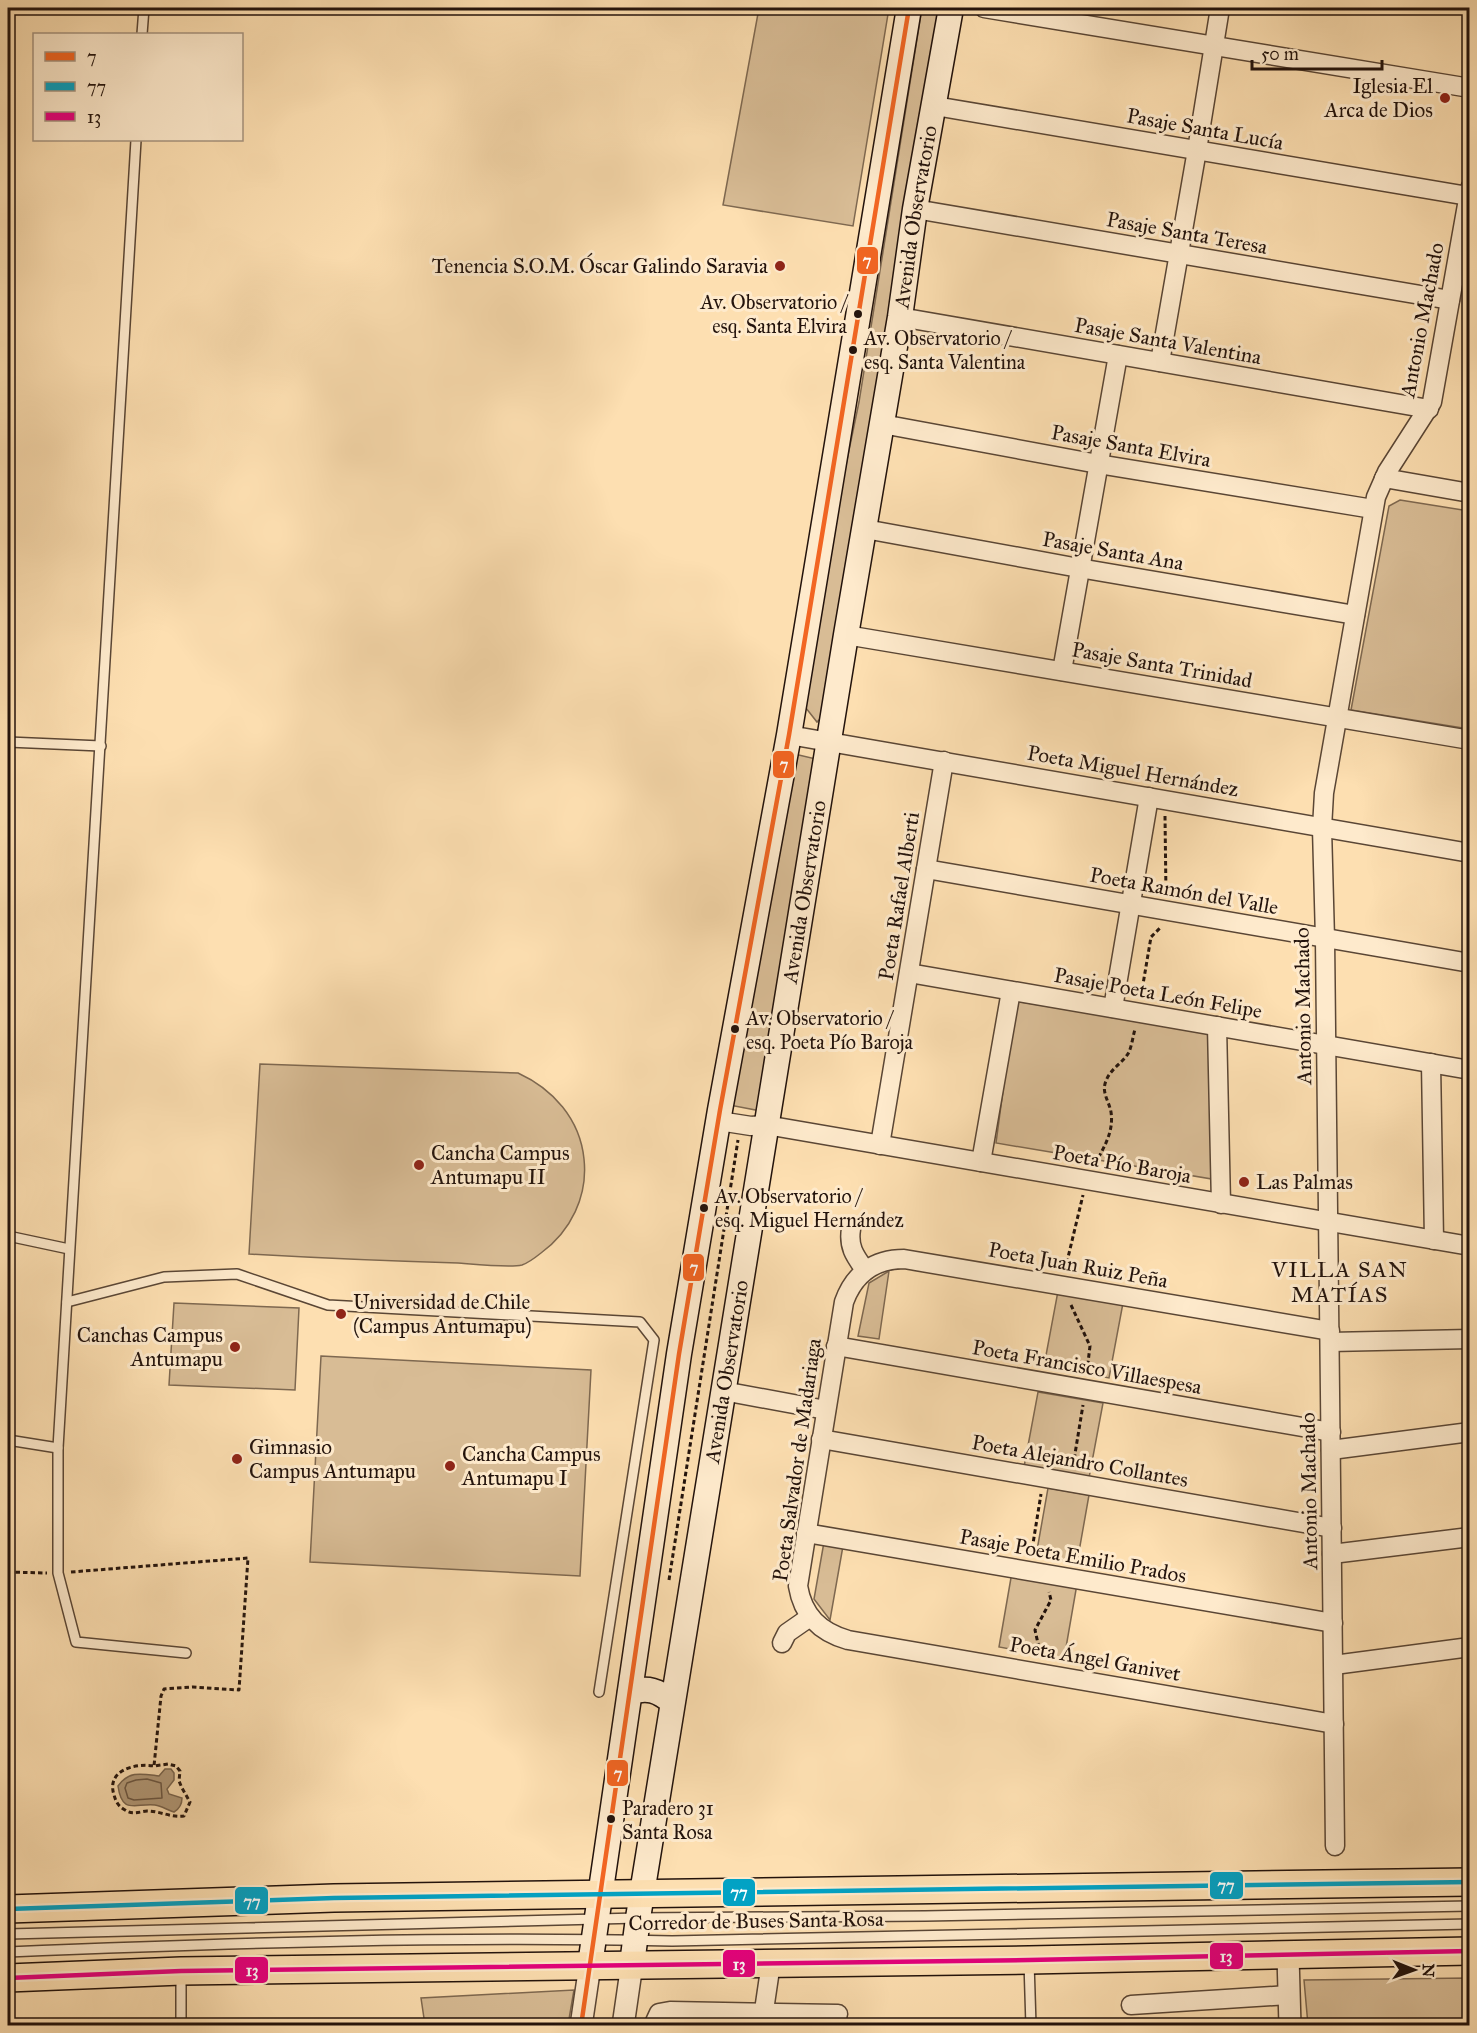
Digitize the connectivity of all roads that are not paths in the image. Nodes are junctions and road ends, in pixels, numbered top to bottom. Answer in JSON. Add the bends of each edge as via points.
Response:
{"nodes":[{"id":1,"x":144,"y":8,"type":"edge"},
{"id":2,"x":909,"y":8,"type":"edge"},
{"id":3,"x":951,"y":8,"type":"edge"},
{"id":4,"x":984,"y":8,"type":"edge"},
{"id":5,"x":1220,"y":8,"type":"edge"},
{"id":6,"x":142,"y":33,"type":"edge"},
{"id":7,"x":1214,"y":47,"type":"junction"},
{"id":8,"x":1470,"y":88,"type":"edge"},
{"id":9,"x":934,"y":106,"type":"junction"},
{"id":10,"x":136,"y":141,"type":"edge"},
{"id":11,"x":1197,"y":150,"type":"junction"},
{"id":12,"x":1469,"y":192,"type":"edge"},
{"id":13,"x":915,"y":209,"type":"junction"},
{"id":14,"x":1465,"y":239,"type":"edge"},
{"id":15,"x":1179,"y":254,"type":"junction"},
{"id":16,"x":1450,"y":300,"type":"junction"},
{"id":17,"x":900,"y":316,"type":"junction"},
{"id":18,"x":1118,"y":355,"type":"junction"},
{"id":19,"x":1160,"y":362,"type":"junction"},
{"id":20,"x":1429,"y":409,"type":"junction"},
{"id":21,"x":882,"y":424,"type":"junction"},
{"id":22,"x":1098,"y":464,"type":"junction"},
{"id":23,"x":1384,"y":478,"type":"junction"},
{"id":24,"x":1470,"y":492,"type":"edge"},
{"id":25,"x":1373,"y":509,"type":"junction"},
{"id":26,"x":865,"y":529,"type":"junction"},
{"id":27,"x":1079,"y":568,"type":"junction"},
{"id":28,"x":1355,"y":615,"type":"junction"},
{"id":29,"x":846,"y":635,"type":"junction"},
{"id":30,"x":1062,"y":671,"type":"junction"},
{"id":31,"x":1337,"y":718,"type":"junction"},
{"id":32,"x":789,"y":735,"type":"junction"},
{"id":33,"x":1470,"y":740,"type":"edge"},
{"id":34,"x":8,"y":742,"type":"edge"},
{"id":35,"x":830,"y":742,"type":"junction"},
{"id":36,"x":101,"y":746,"type":"junction"},
{"id":37,"x":944,"y":761,"type":"junction"},
{"id":38,"x":1149,"y":797,"type":"junction"},
{"id":39,"x":1322,"y":828,"type":"junction"},
{"id":40,"x":1470,"y":853,"type":"edge"},
{"id":41,"x":926,"y":869,"type":"junction"},
{"id":42,"x":1131,"y":905,"type":"junction"},
{"id":43,"x":1325,"y":939,"type":"junction"},
{"id":44,"x":1470,"y":963,"type":"edge"},
{"id":45,"x":909,"y":973,"type":"junction"},
{"id":46,"x":1011,"y":991,"type":"junction"},
{"id":47,"x":1113,"y":1008,"type":"junction"},
{"id":48,"x":1217,"y":1026,"type":"junction"},
{"id":49,"x":1326,"y":1045,"type":"junction"},
{"id":50,"x":1431,"y":1063,"type":"junction"},
{"id":51,"x":1470,"y":1070,"type":"edge"},
{"id":52,"x":720,"y":1115,"type":"junction"},
{"id":53,"x":766,"y":1125,"type":"junction"},
{"id":54,"x":880,"y":1145,"type":"junction"},
{"id":55,"x":981,"y":1162,"type":"junction"},
{"id":56,"x":1221,"y":1204,"type":"junction"},
{"id":57,"x":1328,"y":1222,"type":"junction"},
{"id":58,"x":850,"y":1229,"type":"dead end"},
{"id":59,"x":8,"y":1236,"type":"edge"},
{"id":60,"x":1434,"y":1240,"type":"junction"},
{"id":61,"x":1470,"y":1246,"type":"edge"},
{"id":62,"x":69,"y":1249,"type":"junction"},
{"id":63,"x":866,"y":1270,"type":"junction"},
{"id":64,"x":67,"y":1302,"type":"junction"},
{"id":65,"x":1330,"y":1337,"type":"junction"},
{"id":66,"x":1470,"y":1339,"type":"edge"},
{"id":67,"x":836,"y":1346,"type":"junction"},
{"id":68,"x":723,"y":1391,"type":"junction"},
{"id":69,"x":826,"y":1410,"type":"junction"},
{"id":70,"x":1470,"y":1432,"type":"edge"},
{"id":71,"x":821,"y":1439,"type":"junction"},
{"id":72,"x":8,"y":1440,"type":"edge"},
{"id":73,"x":1331,"y":1441,"type":"junction"},
{"id":74,"x":58,"y":1448,"type":"junction"},
{"id":75,"x":1332,"y":1528,"type":"junction"},
{"id":76,"x":806,"y":1533,"type":"junction"},
{"id":77,"x":1470,"y":1537,"type":"edge"},
{"id":78,"x":1332,"y":1554,"type":"junction"},
{"id":79,"x":810,"y":1617,"type":"junction"},
{"id":80,"x":1333,"y":1623,"type":"junction"},
{"id":81,"x":782,"y":1643,"type":"dead end"},
{"id":82,"x":1470,"y":1647,"type":"edge"},
{"id":83,"x":186,"y":1653,"type":"dead end"},
{"id":84,"x":1334,"y":1665,"type":"junction"},
{"id":85,"x":599,"y":1692,"type":"dead end"},
{"id":86,"x":630,"y":1693,"type":"junction"},
{"id":87,"x":672,"y":1702,"type":"junction"},
{"id":88,"x":1334,"y":1724,"type":"junction"},
{"id":89,"x":1335,"y":1846,"type":"dead end"},
{"id":90,"x":1470,"y":1882,"type":"edge"},
{"id":91,"x":1470,"y":1906,"type":"edge"},
{"id":92,"x":8,"y":1909,"type":"edge"},
{"id":93,"x":1470,"y":1924,"type":"edge"},
{"id":94,"x":637,"y":1929,"type":"junction"},
{"id":95,"x":596,"y":1930,"type":"junction"},
{"id":96,"x":8,"y":1934,"type":"edge"},
{"id":97,"x":1470,"y":1951,"type":"edge"},
{"id":98,"x":8,"y":1952,"type":"edge"},
{"id":99,"x":1288,"y":1956,"type":"junction"},
{"id":100,"x":1029,"y":1960,"type":"junction"},
{"id":101,"x":771,"y":1963,"type":"junction"},
{"id":102,"x":181,"y":1971,"type":"junction"},
{"id":103,"x":8,"y":1978,"type":"edge"},
{"id":104,"x":1288,"y":1995,"type":"junction"},
{"id":105,"x":1131,"y":2005,"type":"dead end"},
{"id":106,"x":838,"y":2014,"type":"dead end"},
{"id":107,"x":762,"y":2019,"type":"edge"},
{"id":108,"x":181,"y":2025,"type":"edge"},
{"id":109,"x":581,"y":2025,"type":"edge"},
{"id":110,"x":623,"y":2025,"type":"edge"},
{"id":111,"x":653,"y":2025,"type":"edge"},
{"id":112,"x":1031,"y":2025,"type":"edge"},
{"id":113,"x":1290,"y":2025,"type":"edge"}],
"edges":[{"from":1,"to":6,"type":"lane"},
{"from":2,"to":32,"type":"main road","name":"Avenida Observatorio"},
{"from":3,"to":9,"type":"main road","name":"Avenida Observatorio"},
{"from":4,"to":7,"type":"street"},
{"from":5,"to":7,"type":"street"},
{"from":7,"to":8,"type":"street"},
{"from":7,"to":11,"type":"street"},
{"from":9,"to":11,"type":"street","name":"Pasaje Santa Lucía"},
{"from":9,"to":13,"type":"main road","name":"Avenida Observatorio"},
{"from":10,"to":36,"type":"lane"},
{"from":11,"to":12,"type":"street","name":"Pasaje Santa Lucía"},
{"from":11,"to":15,"type":"street"},
{"from":12,"to":14,"type":"street","name":"Antonio Machado"},
{"from":13,"to":15,"type":"street","name":"Pasaje Santa Teresa"},
{"from":13,"to":17,"type":"main road","name":"Avenida Observatorio"},
{"from":14,"to":16,"type":"street","name":"Antonio Machado"},
{"from":15,"to":16,"type":"street","name":"Pasaje Santa Teresa"},
{"from":15,"to":19,"type":"street"},
{"from":16,"to":20,"type":"street","name":"Antonio Machado"},
{"from":17,"to":18,"type":"street","name":"Pasaje Santa Valentina"},
{"from":17,"to":21,"type":"main road","name":"Avenida Observatorio"},
{"from":18,"to":19,"type":"street","name":"Pasaje Santa Valentina"},
{"from":18,"to":22,"type":"street"},
{"from":19,"to":20,"type":"street","name":"Pasaje Santa Valentina"},
{"from":20,"to":23,"type":"street","name":"Antonio Machado"},
{"from":21,"to":22,"type":"street","name":"Pasaje Santa Elvira"},
{"from":21,"to":26,"type":"main road","name":"Avenida Observatorio"},
{"from":22,"to":25,"type":"street","name":"Pasaje Santa Elvira"},
{"from":22,"to":27,"type":"street"},
{"from":23,"to":24,"type":"street"},
{"from":23,"to":25,"type":"street","name":"Antonio Machado"},
{"from":25,"to":28,"type":"street","name":"Antonio Machado"},
{"from":26,"to":27,"type":"street","name":"Pasaje Santa Ana"},
{"from":26,"to":29,"type":"main road","name":"Avenida Observatorio"},
{"from":27,"to":28,"type":"street","name":"Pasaje Santa Ana"},
{"from":27,"to":30,"type":"street"},
{"from":28,"to":31,"type":"street","name":"Antonio Machado"},
{"from":29,"to":30,"type":"street","name":"Pasaje Santa Trinidad"},
{"from":29,"to":35,"type":"main road","name":"Avenida Observatorio"},
{"from":30,"to":31,"type":"street","name":"Pasaje Santa Trinidad"},
{"from":31,"to":33,"type":"street","name":"Pasaje Santa Trinidad"},
{"from":31,"to":39,"type":"street","name":"Antonio Machado"},
{"from":32,"to":35,"type":"street","name":"Poeta Miguel Hernández"},
{"from":32,"to":52,"type":"main road","name":"Avenida Observatorio"},
{"from":34,"to":36,"type":"lane"},
{"from":35,"to":37,"type":"street","name":"Poeta Miguel Hernández"},
{"from":35,"to":53,"type":"main road","name":"Avenida Observatorio"},
{"from":36,"to":62,"type":"lane"},
{"from":37,"to":38,"type":"street","name":"Poeta Miguel Hernández"},
{"from":37,"to":41,"type":"street","name":"Poeta Rafael Alberti"},
{"from":38,"to":39,"type":"street","name":"Poeta Miguel Hernández"},
{"from":38,"to":42,"type":"street"},
{"from":39,"to":40,"type":"street","name":"Poeta Miguel Hernández"},
{"from":39,"to":43,"type":"street","name":"Antonio Machado"},
{"from":41,"to":42,"type":"street","name":"Poeta Ramón del Valle"},
{"from":41,"to":45,"type":"street","name":"Poeta Rafael Alberti"},
{"from":42,"to":43,"type":"street","name":"Poeta Ramón del Valle"},
{"from":42,"to":47,"type":"street"},
{"from":43,"to":44,"type":"street","name":"Poeta Ramón del Valle"},
{"from":43,"to":49,"type":"street","name":"Antonio Machado"},
{"from":45,"to":46,"type":"street","name":"Pasaje Poeta León Felipe"},
{"from":45,"to":54,"type":"street","name":"Poeta Rafael Alberti"},
{"from":46,"to":47,"type":"street","name":"Pasaje Poeta León Felipe"},
{"from":46,"to":55,"type":"street"},
{"from":47,"to":48,"type":"street","name":"Pasaje Poeta León Felipe"},
{"from":48,"to":49,"type":"street","name":"Pasaje Poeta León Felipe"},
{"from":48,"to":56,"type":"street"},
{"from":49,"to":50,"type":"street","name":"Pasaje Poeta León Felipe"},
{"from":49,"to":57,"type":"street","name":"Antonio Machado"},
{"from":50,"to":51,"type":"street","name":"Pasaje Poeta León Felipe"},
{"from":50,"to":60,"type":"street"},
{"from":52,"to":53,"type":"street","name":"Poeta Pío Baroja","via":[[753,1116]]},
{"from":52,"to":86,"type":"main road","name":"Avenida Observatorio","via":[[679,1354]]},
{"from":53,"to":54,"type":"street","name":"Poeta Pío Baroja"},
{"from":53,"to":68,"type":"main road","name":"Avenida Observatorio"},
{"from":54,"to":55,"type":"street","name":"Poeta Pío Baroja"},
{"from":55,"to":56,"type":"street","name":"Poeta Pío Baroja"},
{"from":56,"to":57,"type":"street","name":"Poeta Pío Baroja"},
{"from":57,"to":60,"type":"street","name":"Poeta Pío Baroja"},
{"from":57,"to":65,"type":"street","name":"Antonio Machado"},
{"from":58,"to":63,"type":"street","via":[[852,1252]]},
{"from":59,"to":62,"type":"lane"},
{"from":60,"to":61,"type":"street","name":"Poeta Pío Baroja"},
{"from":62,"to":64,"type":"lane"},
{"from":63,"to":65,"type":"street","name":"Poeta Juan Ruiz Peña","via":[[881,1262],[904,1258]]},
{"from":63,"to":67,"type":"street","name":"Poeta Salvador de Madariaga","via":[[848,1291]]},
{"from":64,"to":74,"type":"lane"},
{"from":64,"to":85,"type":"lane","via":[[164,1277],[237,1274],[328,1305],[640,1322],[654,1340]]},
{"from":65,"to":66,"type":"street","name":"Poeta Juan Ruiz Peña"},
{"from":65,"to":73,"type":"street","name":"Antonio Machado"},
{"from":67,"to":69,"type":"street","name":"Poeta Salvador de Madariaga"},
{"from":67,"to":73,"type":"street","name":"Poeta Francisco Villaespesa","via":[[1085,1389]]},
{"from":68,"to":69,"type":"street"},
{"from":68,"to":87,"type":"main road","name":"Avenida Observatorio"},
{"from":69,"to":71,"type":"street","name":"Poeta Salvador de Madariaga"},
{"from":70,"to":73,"type":"street","name":"Poeta Francisco Villaespesa"},
{"from":71,"to":75,"type":"street","name":"Poeta Alejandro Collantes"},
{"from":71,"to":76,"type":"street","name":"Poeta Salvador de Madariaga"},
{"from":72,"to":74,"type":"lane"},
{"from":73,"to":75,"type":"street","name":"Antonio Machado"},
{"from":74,"to":83,"type":"lane","via":[[58,1573],[76,1642]]},
{"from":75,"to":78,"type":"street","name":"Antonio Machado"},
{"from":76,"to":79,"type":"street","name":"Poeta Salvador de Madariaga","via":[[798,1586]]},
{"from":76,"to":80,"type":"street","name":"Pasaje Poeta Emilio Prados"},
{"from":77,"to":78,"type":"street"},
{"from":78,"to":80,"type":"street","name":"Antonio Machado"},
{"from":79,"to":81,"type":"street","via":[[787,1633]]},
{"from":79,"to":88,"type":"street","name":"Poeta Ángel Ganivet","via":[[827,1632],[848,1640]]},
{"from":80,"to":84,"type":"street","name":"Antonio Machado"},
{"from":82,"to":84,"type":"street"},
{"from":84,"to":88,"type":"street","name":"Antonio Machado"},
{"from":86,"to":87,"type":"main road","via":[[651,1690]]},
{"from":86,"to":95,"type":"main road","name":"Avenida Observatorio"},
{"from":87,"to":94,"type":"main road","name":"Avenida Observatorio"},
{"from":88,"to":89,"type":"street","name":"Antonio Machado"},
{"from":90,"to":94,"type":"main road"},
{"from":91,"to":94,"type":"lane","name":"Corredor de Buses Santa Rosa","via":[[925,1916]]},
{"from":92,"to":95,"type":"main road","via":[[334,1898]]},
{"from":93,"to":94,"type":"lane","name":"Corredor de Buses Santa Rosa","via":[[672,1941]]},
{"from":94,"to":95,"type":"main road"},
{"from":94,"to":95,"type":"main road"},
{"from":94,"to":101,"type":"main road"},
{"from":94,"to":110,"type":"street","name":"Avenida Observatorio"},
{"from":95,"to":96,"type":"lane","name":"Corredor de Buses Santa Rosa"},
{"from":95,"to":98,"type":"lane"},
{"from":95,"to":102,"type":"main road"},
{"from":95,"to":109,"type":"street","name":"Avenida Observatorio"},
{"from":97,"to":99,"type":"main road"},
{"from":99,"to":100,"type":"main road"},
{"from":99,"to":104,"type":"street"},
{"from":100,"to":101,"type":"main road"},
{"from":100,"to":112,"type":"lane"},
{"from":101,"to":107,"type":"street"},
{"from":102,"to":103,"type":"main road"},
{"from":102,"to":108,"type":"lane"},
{"from":104,"to":105,"type":"street"},
{"from":104,"to":113,"type":"street"},
{"from":106,"to":107,"type":"street"},
{"from":107,"to":111,"type":"street","via":[[663,2012],[658,2013]]}]}
